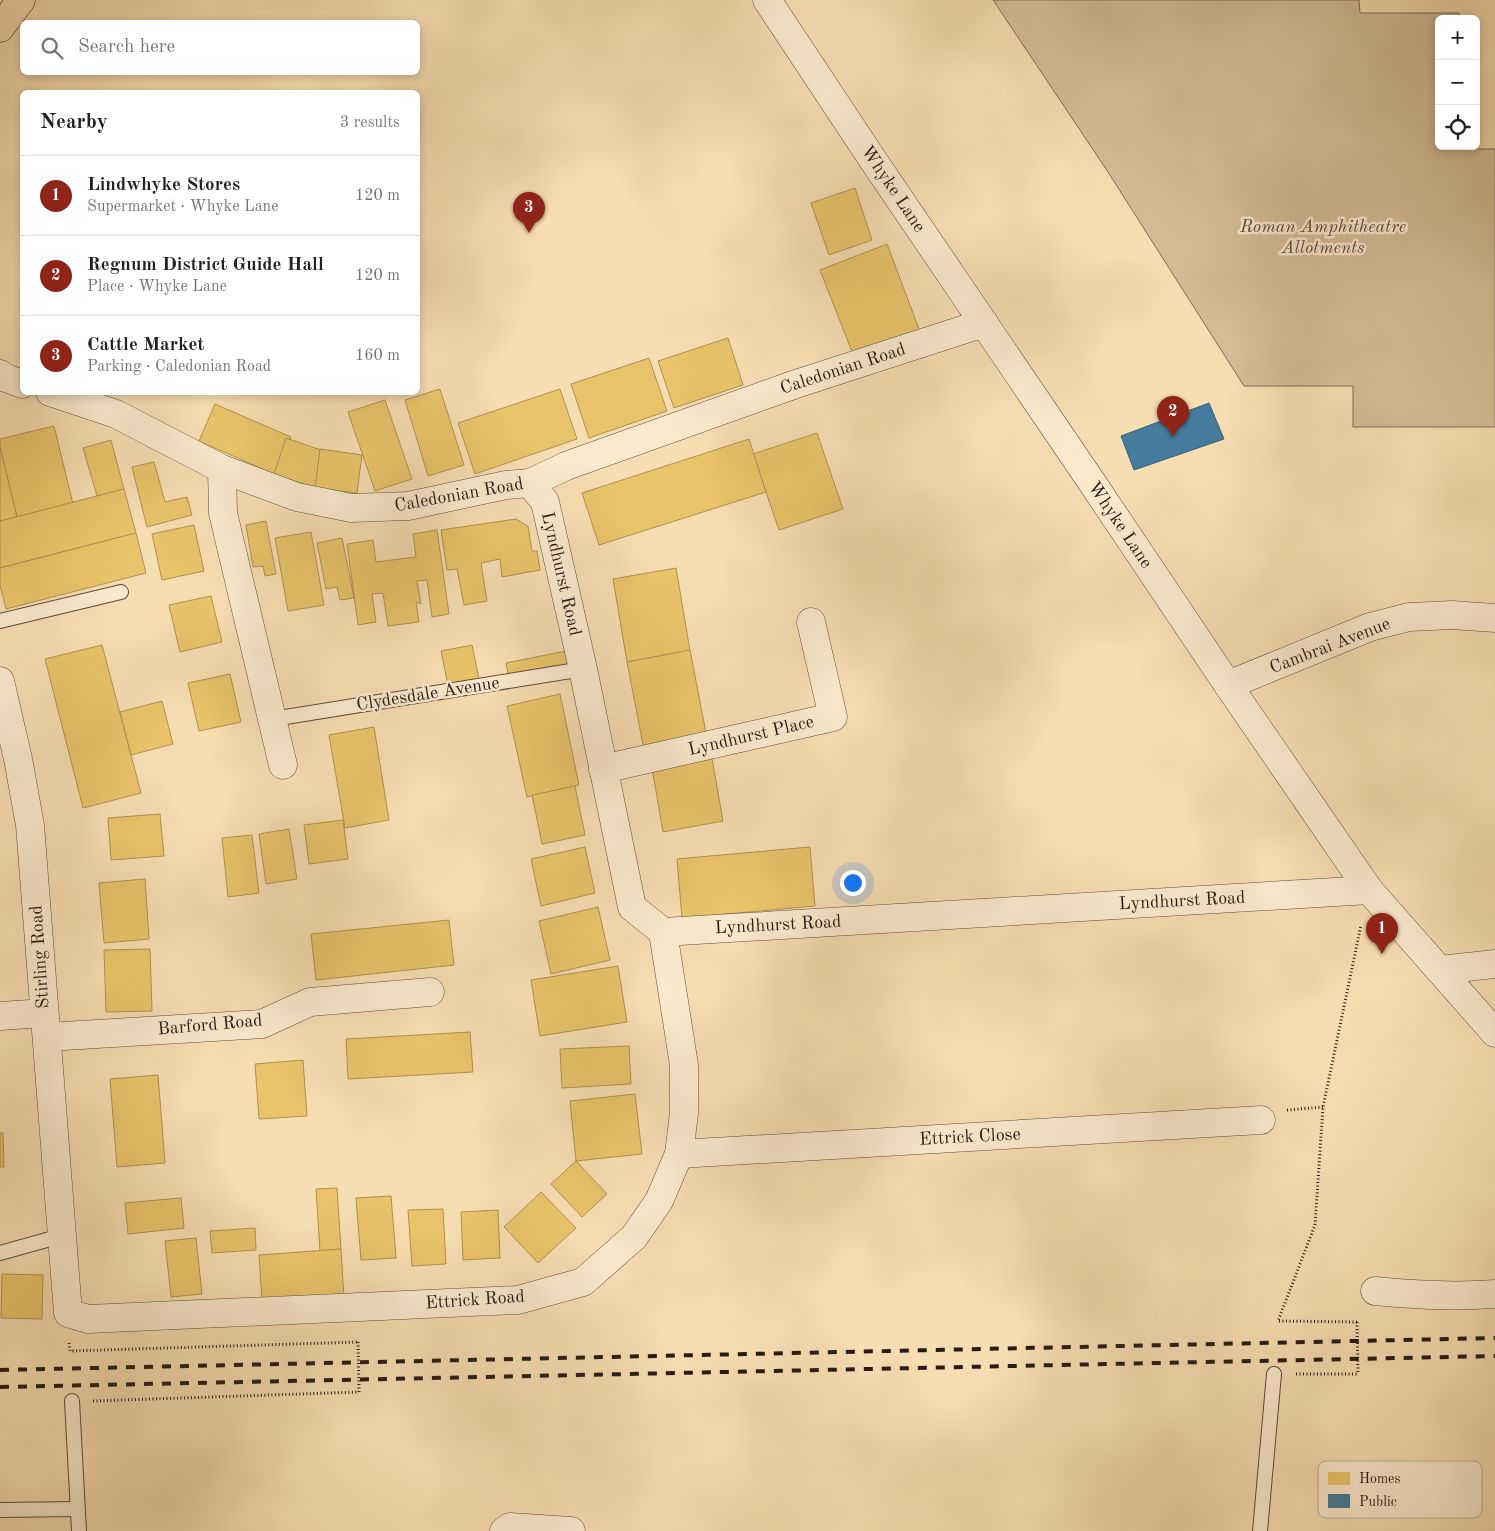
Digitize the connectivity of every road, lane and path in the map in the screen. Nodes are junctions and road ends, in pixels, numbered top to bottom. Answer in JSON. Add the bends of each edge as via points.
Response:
{"nodes":[{"id":1,"x":21,"y":0,"type":"edge"},
{"id":2,"x":767,"y":0,"type":"edge"},
{"id":3,"x":0,"y":28,"type":"edge"},
{"id":4,"x":984,"y":323,"type":"junction"},
{"id":5,"x":0,"y":374,"type":"edge"},
{"id":6,"x":20,"y":383,"type":"edge"},
{"id":7,"x":59,"y":395,"type":"edge"},
{"id":8,"x":222,"y":469,"type":"junction"},
{"id":9,"x":530,"y":483,"type":"junction"},
{"id":10,"x":121,"y":592,"type":"dead end"},
{"id":11,"x":1495,"y":618,"type":"edge"},
{"id":12,"x":0,"y":621,"type":"edge"},
{"id":13,"x":811,"y":622,"type":"dead end"},
{"id":14,"x":583,"y":669,"type":"junction"},
{"id":15,"x":0,"y":681,"type":"edge"},
{"id":16,"x":1228,"y":685,"type":"junction"},
{"id":17,"x":273,"y":719,"type":"junction"},
{"id":18,"x":283,"y":765,"type":"dead end"},
{"id":19,"x":603,"y":769,"type":"junction"},
{"id":20,"x":1369,"y":890,"type":"junction"},
{"id":21,"x":662,"y":932,"type":"junction"},
{"id":22,"x":1495,"y":964,"type":"edge"},
{"id":23,"x":1440,"y":970,"type":"junction"},
{"id":24,"x":430,"y":992,"type":"dead end"},
{"id":25,"x":0,"y":1016,"type":"edge"},
{"id":26,"x":46,"y":1025,"type":"junction"},
{"id":27,"x":1495,"y":1032,"type":"edge"},
{"id":28,"x":1261,"y":1120,"type":"dead end"},
{"id":29,"x":679,"y":1154,"type":"junction"},
{"id":30,"x":61,"y":1236,"type":"junction"},
{"id":31,"x":0,"y":1253,"type":"edge"},
{"id":32,"x":1375,"y":1291,"type":"dead end"},
{"id":33,"x":1495,"y":1294,"type":"edge"},
{"id":34,"x":68,"y":1313,"type":"joint"},
{"id":35,"x":108,"y":1350,"type":"dead end"},
{"id":36,"x":1274,"y":1374,"type":"joint"},
{"id":37,"x":72,"y":1401,"type":"dead end"},
{"id":38,"x":108,"y":1401,"type":"dead end"},
{"id":39,"x":0,"y":1510,"type":"edge"},
{"id":40,"x":77,"y":1510,"type":"junction"},
{"id":41,"x":79,"y":1531,"type":"edge"},
{"id":42,"x":504,"y":1531,"type":"edge"},
{"id":43,"x":571,"y":1531,"type":"edge"},
{"id":44,"x":1260,"y":1531,"type":"edge"}],
"edges":[{"from":1,"to":3,"type":"main road"},
{"from":2,"to":4,"type":"street","name":"Whyke Lane"},
{"from":4,"to":9,"type":"street","name":"Caledonian Road","via":[[786,387],[566,466]]},
{"from":4,"to":16,"type":"street","name":"Whyke Lane"},
{"from":5,"to":6,"type":"street"},
{"from":7,"to":8,"type":"street","name":"Caledonian Road","via":[[116,414]]},
{"from":8,"to":9,"type":"street","name":"Caledonian Road","via":[[297,497],[351,508],[408,506]]},
{"from":8,"to":17,"type":"street","via":[[223,513]]},
{"from":9,"to":14,"type":"street","name":"Lyndhurst Road","via":[[545,502]]},
{"from":10,"to":12,"type":"lane"},
{"from":11,"to":16,"type":"street","name":"Cambrai Avenue","via":[[1409,617],[1370,627]]},
{"from":13,"to":19,"type":"street","name":"Lyndhurst Place","via":[[833,717]]},
{"from":14,"to":17,"type":"lane","name":"Clydesdale Avenue"},
{"from":14,"to":19,"type":"street","name":"Lyndhurst Road"},
{"from":15,"to":26,"type":"street","name":"Stirling Road","via":[[30,826]]},
{"from":16,"to":20,"type":"street","name":"Whyke Lane"},
{"from":17,"to":18,"type":"street"},
{"from":19,"to":21,"type":"street","name":"Lyndhurst Road","via":[[632,906]]},
{"from":20,"to":21,"type":"street","name":"Lyndhurst Road"},
{"from":20,"to":23,"type":"street","name":"Whyke Lane"},
{"from":20,"to":36,"type":"path","bridge":true,"via":[[1323,1107],[1315,1225],[1278,1321],[1357,1322],[1358,1374]]},
{"from":21,"to":29,"type":"street","name":"Ettrick Road","via":[[684,1065],[684,1113]]},
{"from":22,"to":23,"type":"street"},
{"from":23,"to":27,"type":"street","name":"Whyke Lane"},
{"from":24,"to":26,"type":"street","name":"Barford Road","via":[[310,1002],[262,1024]]},
{"from":25,"to":26,"type":"street","name":"Barford Road"},
{"from":26,"to":30,"type":"street","name":"Stirling Road"},
{"from":28,"to":29,"type":"street","name":"Ettrick Close"},
{"from":29,"to":34,"type":"street","name":"Ettrick Road","via":[[659,1201],[634,1237],[583,1282],[518,1300],[88,1319]]},
{"from":30,"to":31,"type":"lane"},
{"from":30,"to":34,"type":"street","name":"Stirling Road"},
{"from":32,"to":33,"type":"street","via":[[1414,1295]]},
{"from":35,"to":38,"type":"path","bridge":true,"via":[[358,1342],[359,1392]]},
{"from":36,"to":44,"type":"lane"},
{"from":37,"to":40,"type":"lane"},
{"from":39,"to":40,"type":"lane"},
{"from":40,"to":41,"type":"lane"},
{"from":42,"to":43,"type":"street","via":[[510,1527]]}]}
